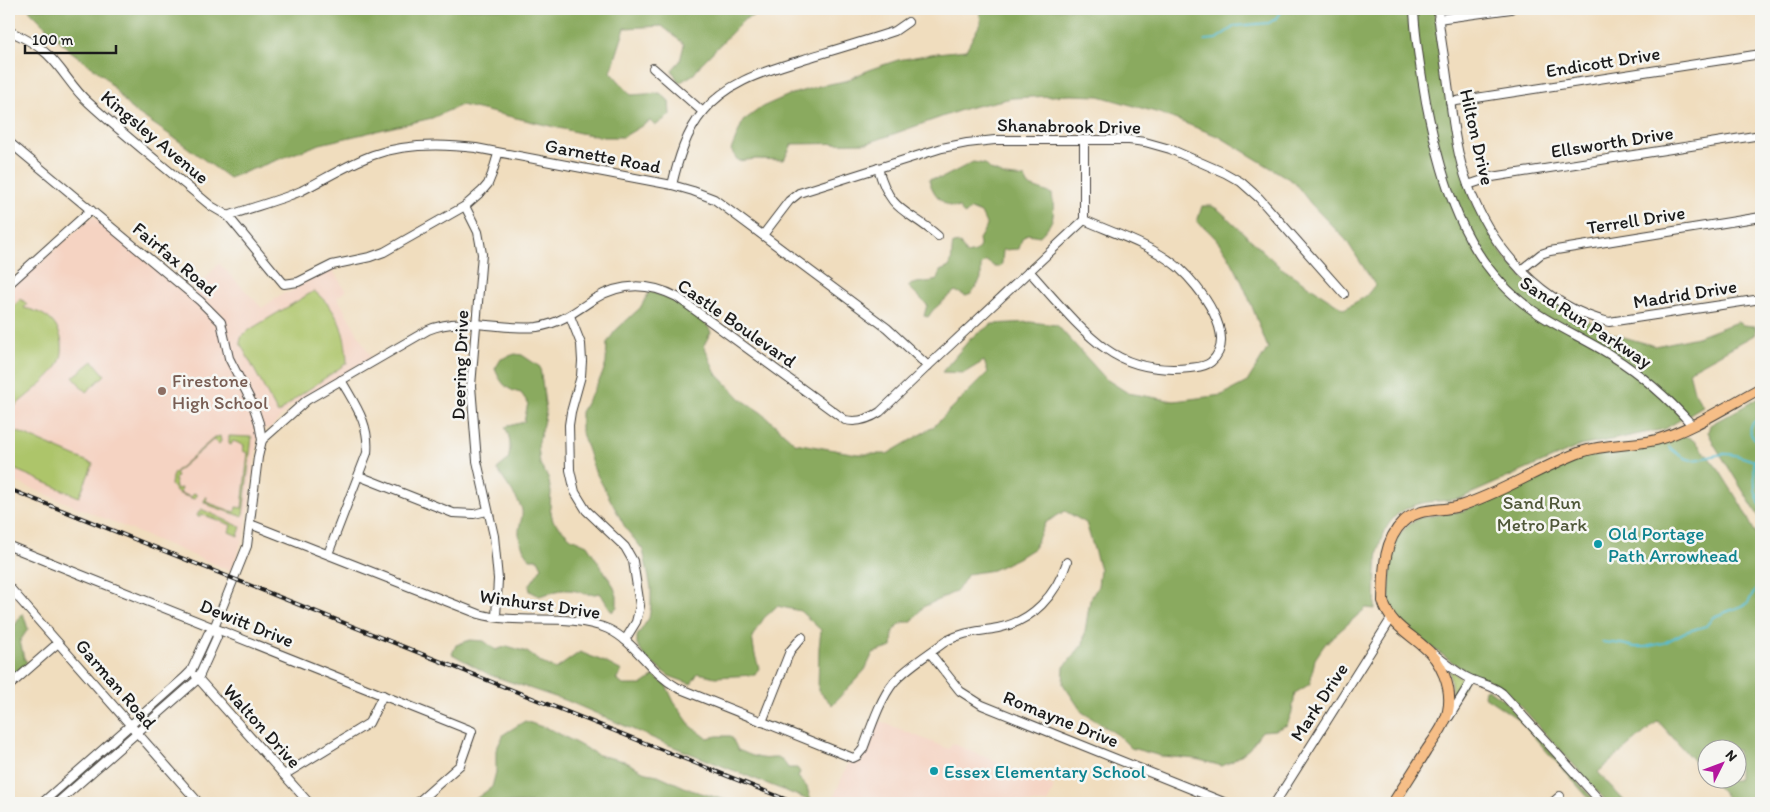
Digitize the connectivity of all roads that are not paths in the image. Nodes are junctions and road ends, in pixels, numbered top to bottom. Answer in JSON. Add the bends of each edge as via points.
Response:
{"nodes":[{"id":1,"x":1414,"y":9,"type":"edge"},
{"id":2,"x":1438,"y":9,"type":"edge"},
{"id":3,"x":1511,"y":9,"type":"edge"},
{"id":4,"x":1438,"y":19,"type":"junction"},
{"id":5,"x":908,"y":22,"type":"dead end"},
{"id":6,"x":9,"y":31,"type":"edge"},
{"id":7,"x":1761,"y":54,"type":"edge"},
{"id":8,"x":653,"y":68,"type":"dead end"},
{"id":9,"x":1450,"y":102,"type":"junction"},
{"id":10,"x":703,"y":112,"type":"junction"},
{"id":11,"x":1761,"y":135,"type":"edge"},
{"id":12,"x":1084,"y":140,"type":"junction"},
{"id":13,"x":9,"y":142,"type":"edge"},
{"id":14,"x":498,"y":154,"type":"junction"},
{"id":15,"x":878,"y":168,"type":"junction"},
{"id":16,"x":672,"y":185,"type":"junction"},
{"id":17,"x":1468,"y":185,"type":"junction"},
{"id":18,"x":465,"y":206,"type":"junction"},
{"id":19,"x":91,"y":210,"type":"junction"},
{"id":20,"x":228,"y":216,"type":"junction"},
{"id":21,"x":1761,"y":217,"type":"edge"},
{"id":22,"x":1084,"y":220,"type":"junction"},
{"id":23,"x":763,"y":235,"type":"junction"},
{"id":24,"x":938,"y":236,"type":"dead end"},
{"id":25,"x":1521,"y":270,"type":"junction"},
{"id":26,"x":1029,"y":271,"type":"junction"},
{"id":27,"x":9,"y":284,"type":"edge"},
{"id":28,"x":1344,"y":294,"type":"dead end"},
{"id":29,"x":1761,"y":299,"type":"edge"},
{"id":30,"x":570,"y":316,"type":"junction"},
{"id":31,"x":1614,"y":322,"type":"joint"},
{"id":32,"x":476,"y":324,"type":"junction"},
{"id":33,"x":928,"y":366,"type":"junction"},
{"id":34,"x":341,"y":380,"type":"junction"},
{"id":35,"x":1761,"y":388,"type":"edge"},
{"id":36,"x":1692,"y":425,"type":"junction"},
{"id":37,"x":262,"y":440,"type":"junction"},
{"id":38,"x":359,"y":476,"type":"junction"},
{"id":39,"x":487,"y":511,"type":"junction"},
{"id":40,"x":250,"y":524,"type":"junction"},
{"id":41,"x":9,"y":546,"type":"edge"},
{"id":42,"x":328,"y":554,"type":"junction"},
{"id":43,"x":1067,"y":562,"type":"dead end"},
{"id":44,"x":9,"y":587,"type":"edge"},
{"id":45,"x":496,"y":617,"type":"junction"},
{"id":46,"x":1391,"y":620,"type":"junction"},
{"id":47,"x":214,"y":628,"type":"junction"},
{"id":48,"x":802,"y":637,"type":"dead end"},
{"id":49,"x":625,"y":640,"type":"junction"},
{"id":50,"x":58,"y":643,"type":"junction"},
{"id":51,"x":1431,"y":652,"type":"junction"},
{"id":52,"x":930,"y":653,"type":"junction"},
{"id":53,"x":191,"y":671,"type":"junction"},
{"id":54,"x":198,"y":679,"type":"junction"},
{"id":55,"x":1472,"y":680,"type":"junction"},
{"id":56,"x":9,"y":686,"type":"edge"},
{"id":57,"x":383,"y":695,"type":"junction"},
{"id":58,"x":762,"y":722,"type":"junction"},
{"id":59,"x":130,"y":725,"type":"junction"},
{"id":60,"x":1442,"y":727,"type":"junction"},
{"id":61,"x":136,"y":733,"type":"junction"},
{"id":62,"x":284,"y":775,"type":"junction"},
{"id":63,"x":57,"y":790,"type":"junction"},
{"id":64,"x":1560,"y":796,"type":"dead end"},
{"id":65,"x":60,"y":800,"type":"edge"},
{"id":66,"x":42,"y":803,"type":"edge"},
{"id":67,"x":199,"y":803,"type":"edge"},
{"id":68,"x":309,"y":803,"type":"edge"},
{"id":69,"x":417,"y":803,"type":"edge"},
{"id":70,"x":1226,"y":803,"type":"edge"},
{"id":71,"x":1275,"y":803,"type":"edge"},
{"id":72,"x":1393,"y":803,"type":"edge"},
{"id":73,"x":1552,"y":803,"type":"edge"},
{"id":74,"x":1602,"y":803,"type":"edge"}],
"edges":[{"from":1,"to":36,"type":"street","name":"Sand Run Parkway","via":[[1422,78],[1439,163],[1464,230],[1481,259],[1523,304],[1633,370]]},
{"from":2,"to":4,"type":"street","name":"Hilton Drive"},
{"from":3,"to":4,"type":"street"},
{"from":4,"to":9,"type":"street","name":"Hilton Drive"},
{"from":5,"to":10,"type":"street","via":[[895,31],[744,80]]},
{"from":6,"to":20,"type":"street","name":"Kingsley Avenue","via":[[42,50],[100,112],[211,206]]},
{"from":7,"to":9,"type":"street","name":"Endicott Drive"},
{"from":8,"to":10,"type":"street"},
{"from":9,"to":17,"type":"street","name":"Hilton Drive"},
{"from":10,"to":16,"type":"street","via":[[687,138]]},
{"from":11,"to":17,"type":"street","name":"Ellsworth Drive","via":[[1492,177]]},
{"from":12,"to":15,"type":"street","name":"Shanabrook Drive","via":[[967,142]]},
{"from":12,"to":22,"type":"street"},
{"from":12,"to":28,"type":"street","name":"Shanabrook Drive","via":[[1129,140],[1158,145],[1233,177],[1259,198]]},
{"from":13,"to":19,"type":"street","name":"Fairfax Road"},
{"from":14,"to":16,"type":"street","name":"Garnette Road"},
{"from":14,"to":18,"type":"street","via":[[488,184]]},
{"from":14,"to":20,"type":"street","name":"Garnette Road","via":[[454,146],[394,149],[374,154],[299,191]]},
{"from":15,"to":23,"type":"street","name":"Shanabrook Drive","via":[[799,193],[788,201]]},
{"from":15,"to":24,"type":"street","via":[[893,203]]},
{"from":16,"to":23,"type":"street","name":"Garnette Road","via":[[714,199]]},
{"from":17,"to":25,"type":"street","name":"Hilton Drive","via":[[1492,231]]},
{"from":18,"to":20,"type":"street","name":"Kingsley Avenue","via":[[375,256],[332,264],[298,282],[284,284]]},
{"from":18,"to":32,"type":"street","name":"Deering Drive","via":[[478,232],[482,254]]},
{"from":19,"to":27,"type":"street"},
{"from":19,"to":37,"type":"street","name":"Fairfax Road","via":[[218,317],[229,358],[256,412]]},
{"from":21,"to":25,"type":"street","name":"Terrell Drive","via":[[1555,249],[1541,254]]},
{"from":22,"to":26,"type":"street","name":"Castle Boulevard"},
{"from":22,"to":26,"type":"street","via":[[1166,258],[1206,297],[1214,311],[1220,336],[1220,346],[1212,361],[1194,367],[1151,368],[1123,359],[1094,340]]},
{"from":23,"to":33,"type":"street","name":"Garnette Road","via":[[886,328]]},
{"from":25,"to":31,"type":"street","name":"Hilton Drive","via":[[1556,300],[1593,318]]},
{"from":26,"to":33,"type":"street","name":"Castle Boulevard"},
{"from":29,"to":31,"type":"street","name":"Madrid Drive"},
{"from":30,"to":32,"type":"street","name":"Castle Boulevard","via":[[527,328]]},
{"from":30,"to":33,"type":"street","name":"Castle Boulevard","via":[[604,293],[621,288],[643,286],[666,291],[692,306],[838,416],[851,422],[866,420],[880,412]]},
{"from":30,"to":49,"type":"street","via":[[581,344],[582,361],[569,424],[571,480],[586,510],[625,548],[633,561],[640,606],[636,622]]},
{"from":32,"to":34,"type":"street","name":"Castle Boulevard","via":[[453,323],[428,330]]},
{"from":32,"to":39,"type":"street","name":"Deering Drive","via":[[471,386],[474,440]]},
{"from":34,"to":37,"type":"street","name":"Castle Boulevard","via":[[299,406]]},
{"from":34,"to":38,"type":"street","via":[[367,431],[367,453]]},
{"from":35,"to":36,"type":"main road"},
{"from":36,"to":46,"type":"main road","via":[[1650,441],[1583,452],[1464,504],[1414,514],[1392,536],[1386,556],[1383,601]]},
{"from":37,"to":40,"type":"street"},
{"from":38,"to":39,"type":"street","via":[[453,513]]},
{"from":38,"to":42,"type":"street"},
{"from":39,"to":45,"type":"street","name":"Deering Drive","via":[[494,536],[498,579]]},
{"from":40,"to":42,"type":"street","name":"Winhurst Drive"},
{"from":40,"to":47,"type":"street","via":[[247,546]]},
{"from":41,"to":47,"type":"street","name":"Dewitt Drive"},
{"from":42,"to":45,"type":"street","name":"Winhurst Drive","via":[[479,614]]},
{"from":43,"to":52,"type":"street","via":[[1054,591],[1030,615],[999,628],[961,634]]},
{"from":44,"to":50,"type":"street","name":"Garman Road"},
{"from":45,"to":49,"type":"street","name":"Winhurst Drive","via":[[578,622],[605,628]]},
{"from":46,"to":51,"type":"main road"},
{"from":46,"to":71,"type":"street","name":"Mark Drive"},
{"from":47,"to":53,"type":"street"},
{"from":47,"to":54,"type":"street","via":[[217,637]]},
{"from":47,"to":57,"type":"street","name":"Dewitt Drive"},
{"from":48,"to":58,"type":"street","via":[[790,651]]},
{"from":49,"to":58,"type":"street","name":"Winhurst Drive","via":[[671,684]]},
{"from":50,"to":56,"type":"street"},
{"from":50,"to":59,"type":"street","name":"Garman Road"},
{"from":51,"to":55,"type":"street"},
{"from":51,"to":60,"type":"main road","via":[[1442,669],[1449,698]]},
{"from":52,"to":58,"type":"street","name":"Winhurst Drive","via":[[894,682],[863,749],[853,758]]},
{"from":52,"to":70,"type":"street","name":"Romayne Drive","via":[[960,691],[982,705]]},
{"from":53,"to":54,"type":"street","name":"Walton Drive"},
{"from":53,"to":59,"type":"street"},
{"from":54,"to":61,"type":"street"},
{"from":54,"to":62,"type":"street","name":"Walton Drive"},
{"from":55,"to":60,"type":"street"},
{"from":55,"to":74,"type":"street","via":[[1502,693]]},
{"from":57,"to":62,"type":"street","via":[[369,723]]},
{"from":57,"to":69,"type":"street","name":"Dewitt Drive","via":[[472,730],[460,765]]},
{"from":59,"to":61,"type":"street","name":"Garman Road"},
{"from":59,"to":63,"type":"street"},
{"from":60,"to":72,"type":"main road"},
{"from":61,"to":65,"type":"street"},
{"from":61,"to":67,"type":"street","name":"Garman Road"},
{"from":62,"to":68,"type":"street","name":"Walton Drive"},
{"from":63,"to":65,"type":"street"},
{"from":63,"to":66,"type":"street"},
{"from":64,"to":73,"type":"street"}]}
